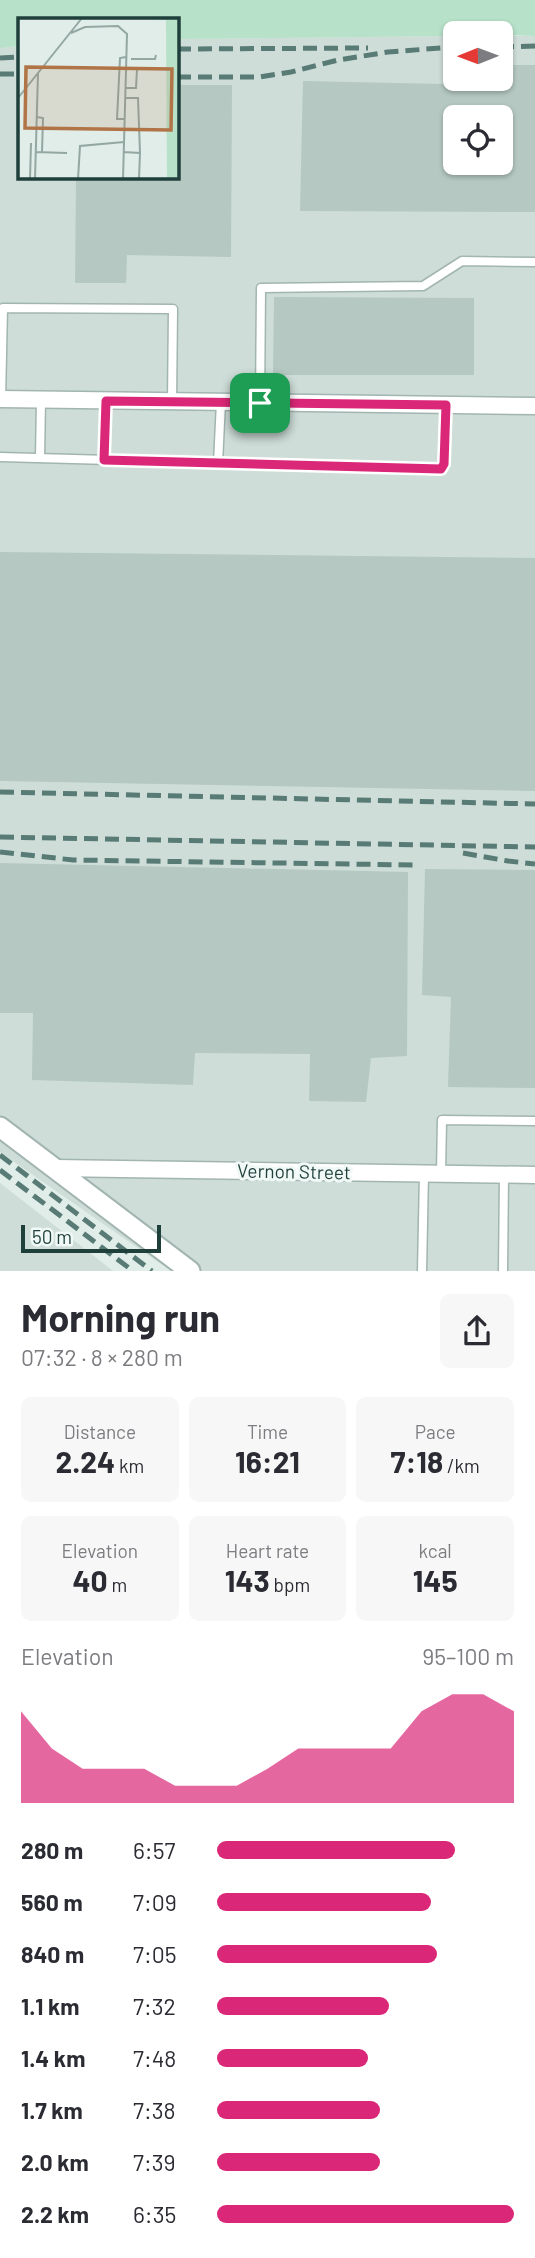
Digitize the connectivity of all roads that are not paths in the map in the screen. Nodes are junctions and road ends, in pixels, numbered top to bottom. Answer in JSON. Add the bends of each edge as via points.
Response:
{"nodes":[{"id":1,"x":535,"y":262,"type":"edge"},
{"id":2,"x":1,"y":400,"type":"edge"},
{"id":3,"x":41,"y":400,"type":"junction"},
{"id":4,"x":106,"y":401,"type":"junction"},
{"id":5,"x":172,"y":402,"type":"junction"},
{"id":6,"x":221,"y":402,"type":"junction"},
{"id":7,"x":260,"y":403,"type":"junction"},
{"id":8,"x":446,"y":405,"type":"junction"},
{"id":9,"x":535,"y":406,"type":"edge"},
{"id":10,"x":0,"y":457,"type":"edge"},
{"id":11,"x":40,"y":458,"type":"junction"},
{"id":12,"x":104,"y":460,"type":"junction"},
{"id":13,"x":218,"y":463,"type":"junction"},
{"id":14,"x":535,"y":1121,"type":"edge"},
{"id":15,"x":0,"y":1126,"type":"edge"},
{"id":16,"x":54,"y":1168,"type":"junction"},
{"id":17,"x":424,"y":1173,"type":"junction"},
{"id":18,"x":442,"y":1174,"type":"junction"},
{"id":19,"x":504,"y":1175,"type":"junction"},
{"id":20,"x":535,"y":1175,"type":"edge"},
{"id":21,"x":190,"y":1271,"type":"edge"},
{"id":22,"x":422,"y":1271,"type":"edge"},
{"id":23,"x":503,"y":1271,"type":"edge"}],
"edges":[{"from":1,"to":7,"type":"lane","via":[[462,261],[423,286],[261,288]]},
{"from":2,"to":3,"type":"street"},
{"from":2,"to":5,"type":"lane","via":[[3,308],[173,309]]},
{"from":3,"to":4,"type":"street"},
{"from":3,"to":11,"type":"lane"},
{"from":4,"to":5,"type":"street"},
{"from":4,"to":12,"type":"lane"},
{"from":5,"to":6,"type":"street"},
{"from":6,"to":7,"type":"street"},
{"from":6,"to":13,"type":"lane"},
{"from":7,"to":8,"type":"street"},
{"from":8,"to":9,"type":"street"},
{"from":8,"to":13,"type":"lane","via":[[441,469]]},
{"from":10,"to":11,"type":"lane"},
{"from":11,"to":12,"type":"lane"},
{"from":12,"to":13,"type":"lane"},
{"from":14,"to":18,"type":"lane","via":[[442,1120]]},
{"from":15,"to":16,"type":"street"},
{"from":16,"to":17,"type":"street","name":"Vernon Street"},
{"from":16,"to":21,"type":"street"},
{"from":17,"to":18,"type":"street","name":"Vernon Street"},
{"from":17,"to":22,"type":"lane"},
{"from":18,"to":19,"type":"street","name":"Vernon Street"},
{"from":19,"to":20,"type":"street","name":"Vernon Street"},
{"from":19,"to":23,"type":"lane"}]}
